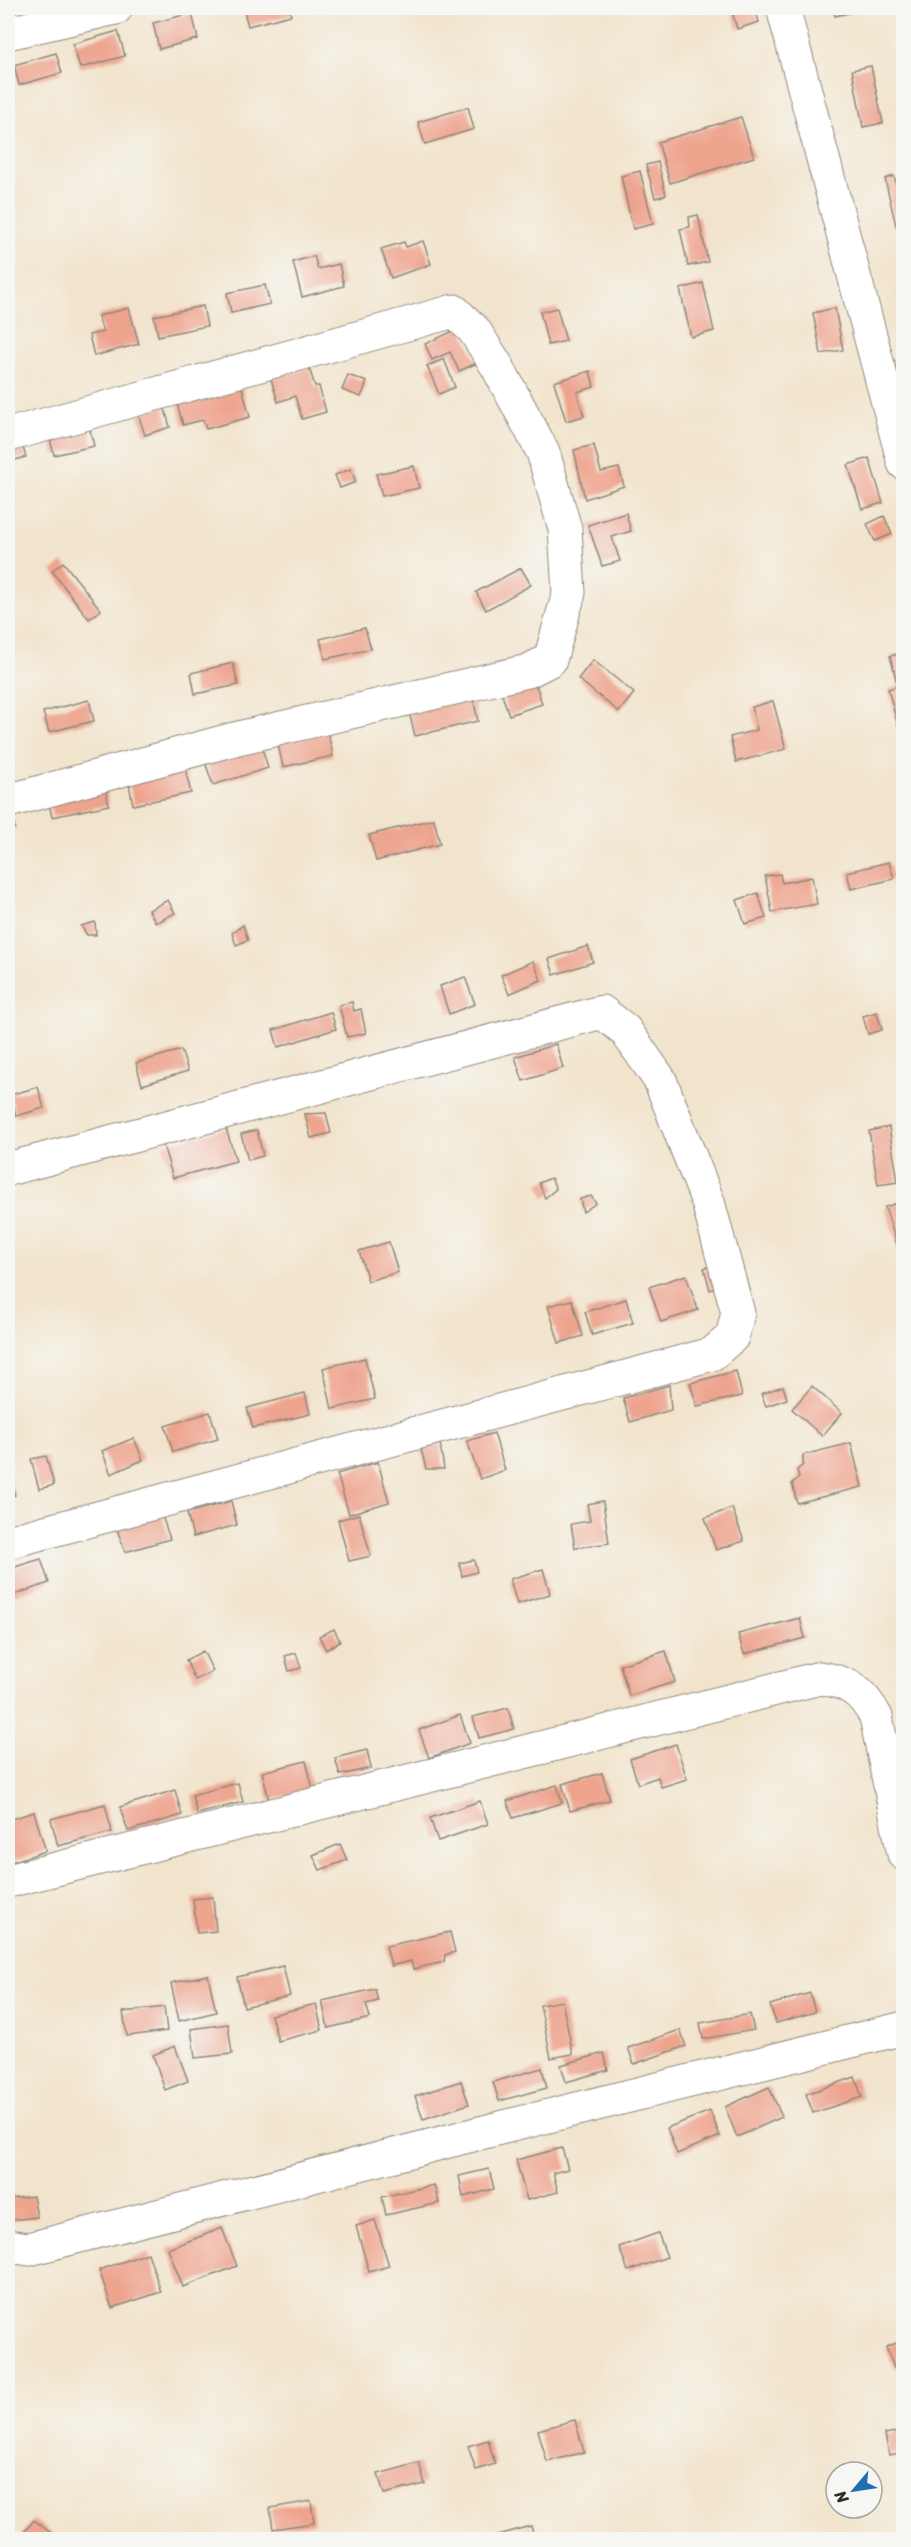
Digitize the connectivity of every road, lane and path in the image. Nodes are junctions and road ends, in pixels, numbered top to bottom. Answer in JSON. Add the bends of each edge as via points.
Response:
{"nodes":[{"id":1,"x":116,"y":8,"type":"edge"},
{"id":2,"x":783,"y":8,"type":"edge"},
{"id":3,"x":8,"y":33,"type":"edge"},
{"id":4,"x":8,"y":435,"type":"edge"},
{"id":5,"x":903,"y":463,"type":"edge"},
{"id":6,"x":8,"y":801,"type":"edge"},
{"id":7,"x":8,"y":1169,"type":"edge"},
{"id":8,"x":8,"y":1542,"type":"edge"},
{"id":9,"x":903,"y":1854,"type":"edge"},
{"id":10,"x":8,"y":1881,"type":"edge"},
{"id":11,"x":903,"y":2028,"type":"edge"},
{"id":12,"x":8,"y":2246,"type":"edge"}],
"edges":[{"from":1,"to":3,"type":"street"},
{"from":2,"to":5,"type":"street"},
{"from":4,"to":6,"type":"street","via":[[454,311],[474,330],[497,366],[543,452],[565,529],[569,592],[550,660],[528,671],[234,739]]},
{"from":7,"to":8,"type":"street","via":[[602,1012],[625,1030],[660,1080],[708,1202],[738,1313],[732,1337],[712,1354]]},
{"from":9,"to":10,"type":"street","via":[[876,1717],[866,1698],[841,1680],[820,1678]]},
{"from":11,"to":12,"type":"street","via":[[28,2249]]}]}
